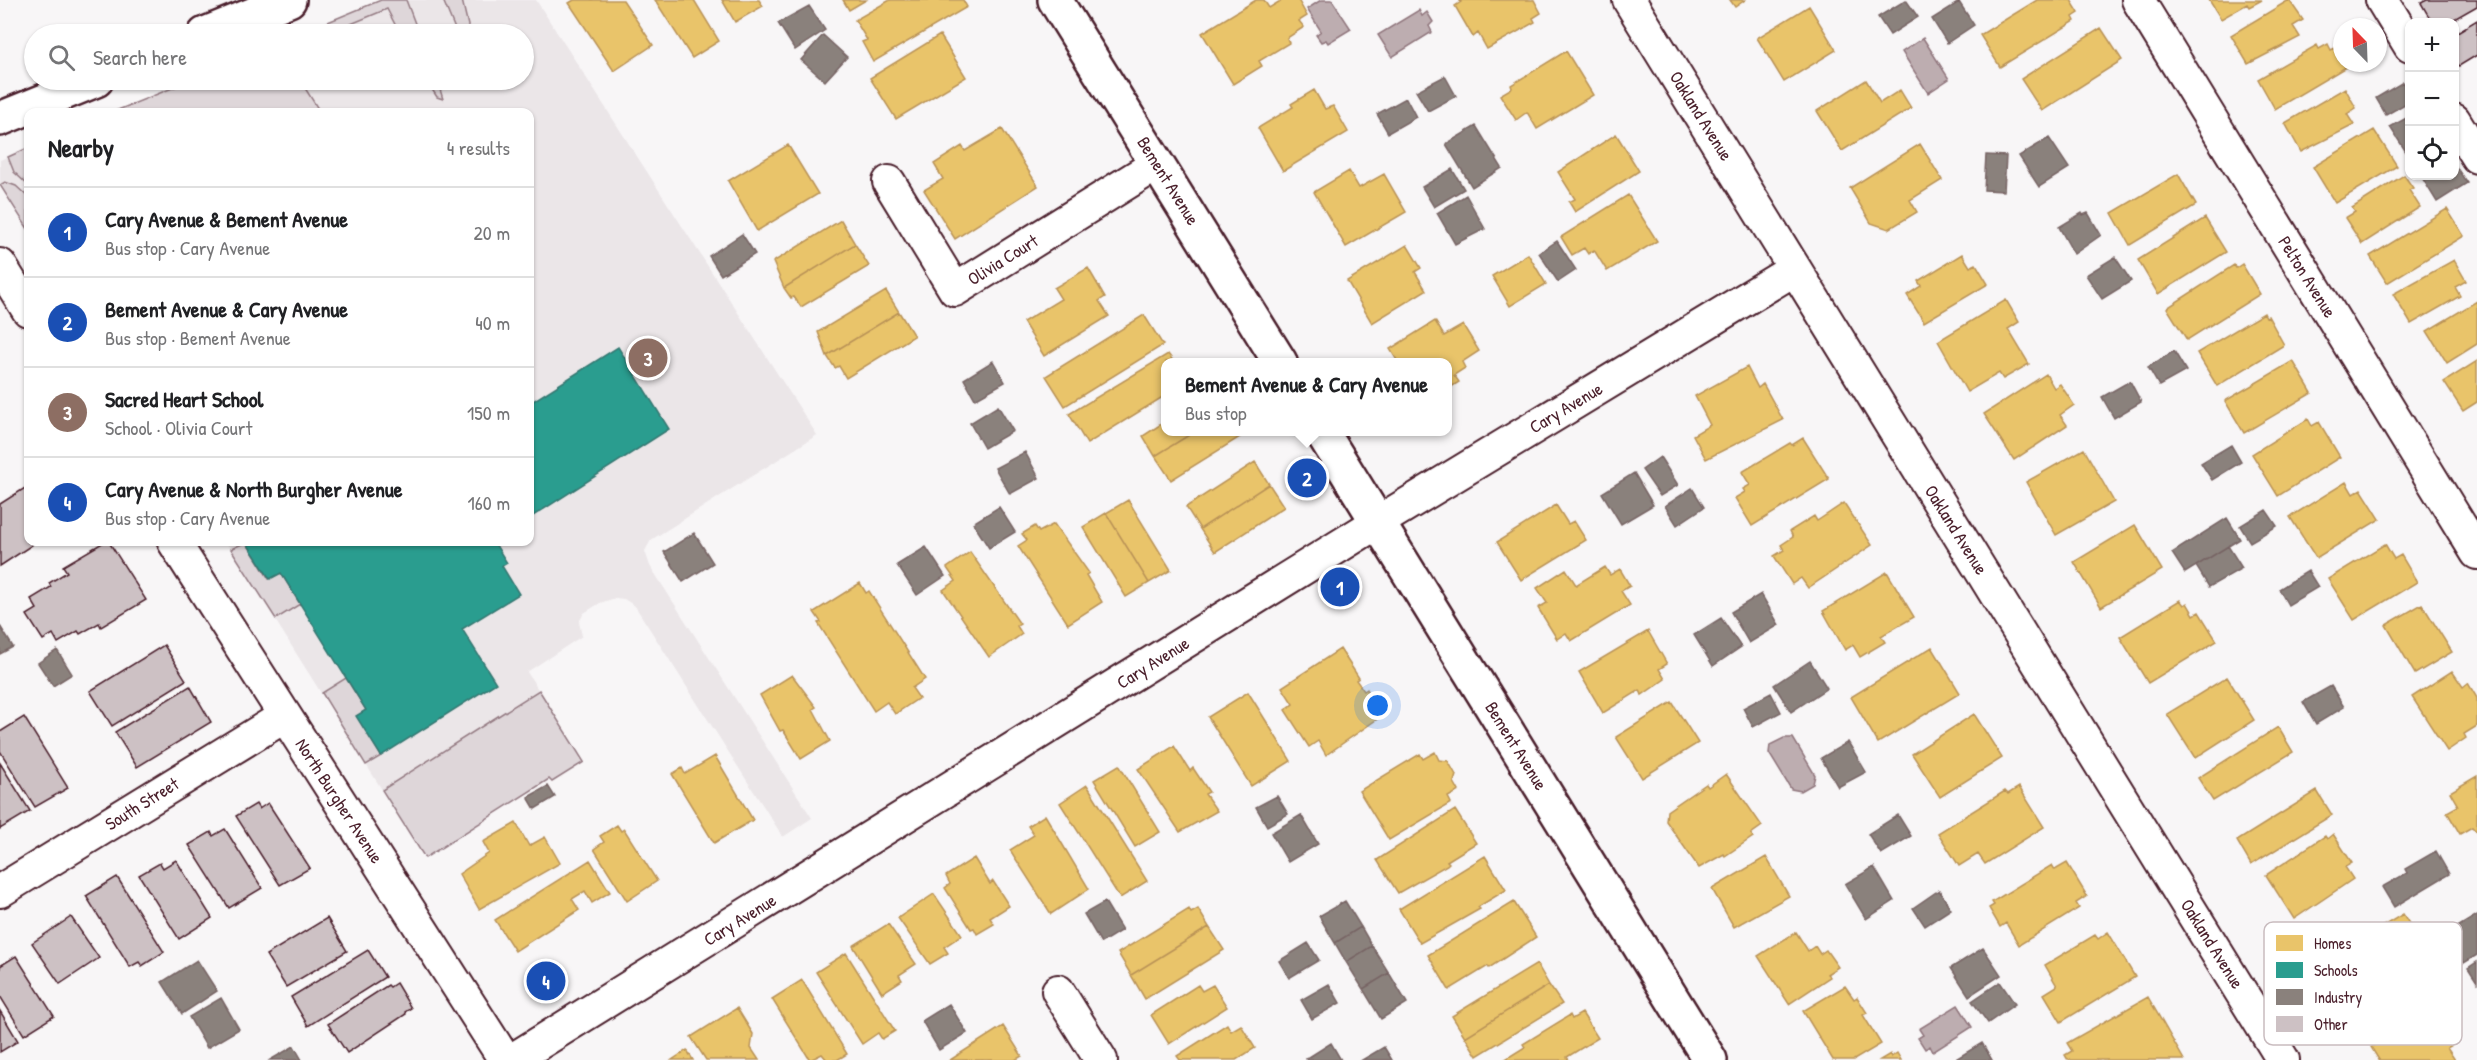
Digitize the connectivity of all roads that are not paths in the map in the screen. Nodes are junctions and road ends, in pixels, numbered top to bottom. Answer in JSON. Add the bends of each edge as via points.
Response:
{"nodes":[{"id":1,"x":289,"y":0,"type":"edge"},
{"id":2,"x":1055,"y":0,"type":"edge"},
{"id":3,"x":1629,"y":0,"type":"edge"},
{"id":4,"x":2138,"y":0,"type":"edge"},
{"id":5,"x":2382,"y":0,"type":"edge"},
{"id":6,"x":230,"y":24,"type":"edge"},
{"id":7,"x":2405,"y":39,"type":"edge"},
{"id":8,"x":71,"y":90,"type":"edge"},
{"id":9,"x":27,"y":108,"type":"edge"},
{"id":10,"x":24,"y":109,"type":"edge"},
{"id":11,"x":0,"y":119,"type":"edge"},
{"id":12,"x":2458,"y":126,"type":"edge"},
{"id":13,"x":2477,"y":157,"type":"edge"},
{"id":14,"x":1157,"y":164,"type":"junction"},
{"id":15,"x":889,"y":182,"type":"dead end"},
{"id":16,"x":0,"y":265,"type":"edge"},
{"id":17,"x":1795,"y":268,"type":"junction"},
{"id":18,"x":24,"y":304,"type":"edge"},
{"id":19,"x":1277,"y":358,"type":"edge"},
{"id":20,"x":1324,"y":436,"type":"edge"},
{"id":21,"x":1378,"y":522,"type":"junction"},
{"id":22,"x":177,"y":546,"type":"edge"},
{"id":23,"x":2477,"y":553,"type":"edge"},
{"id":24,"x":285,"y":716,"type":"junction"},
{"id":25,"x":0,"y":891,"type":"edge"},
{"id":26,"x":1058,"y":991,"type":"dead end"},
{"id":27,"x":2264,"y":1029,"type":"edge"},
{"id":28,"x":2274,"y":1045,"type":"edge"},
{"id":29,"x":505,"y":1060,"type":"edge"},
{"id":30,"x":512,"y":1060,"type":"edge"},
{"id":31,"x":1101,"y":1060,"type":"edge"},
{"id":32,"x":1710,"y":1060,"type":"edge"},
{"id":33,"x":2283,"y":1060,"type":"edge"}],
"edges":[{"from":1,"to":6,"type":"street"},
{"from":2,"to":14,"type":"street","name":"Bement Avenue"},
{"from":3,"to":17,"type":"street","name":"Oakland Avenue"},
{"from":4,"to":23,"type":"street","name":"Pelton Avenue"},
{"from":5,"to":7,"type":"street"},
{"from":8,"to":9,"type":"street"},
{"from":10,"to":11,"type":"street"},
{"from":12,"to":13,"type":"street"},
{"from":14,"to":15,"type":"street","name":"Olivia Court","via":[[955,290]]},
{"from":14,"to":19,"type":"street","name":"Bement Avenue"},
{"from":16,"to":18,"type":"street"},
{"from":17,"to":21,"type":"street","name":"Cary Avenue"},
{"from":17,"to":27,"type":"street","name":"Oakland Avenue"},
{"from":20,"to":21,"type":"street","name":"Bement Avenue"},
{"from":21,"to":30,"type":"street","name":"Cary Avenue"},
{"from":21,"to":32,"type":"street","name":"Bement Avenue"},
{"from":22,"to":24,"type":"street","name":"North Burgher Avenue"},
{"from":24,"to":25,"type":"street","name":"South Street"},
{"from":24,"to":29,"type":"street","name":"North Burgher Avenue"},
{"from":26,"to":31,"type":"street"},
{"from":28,"to":33,"type":"street","name":"Oakland Avenue"}]}
